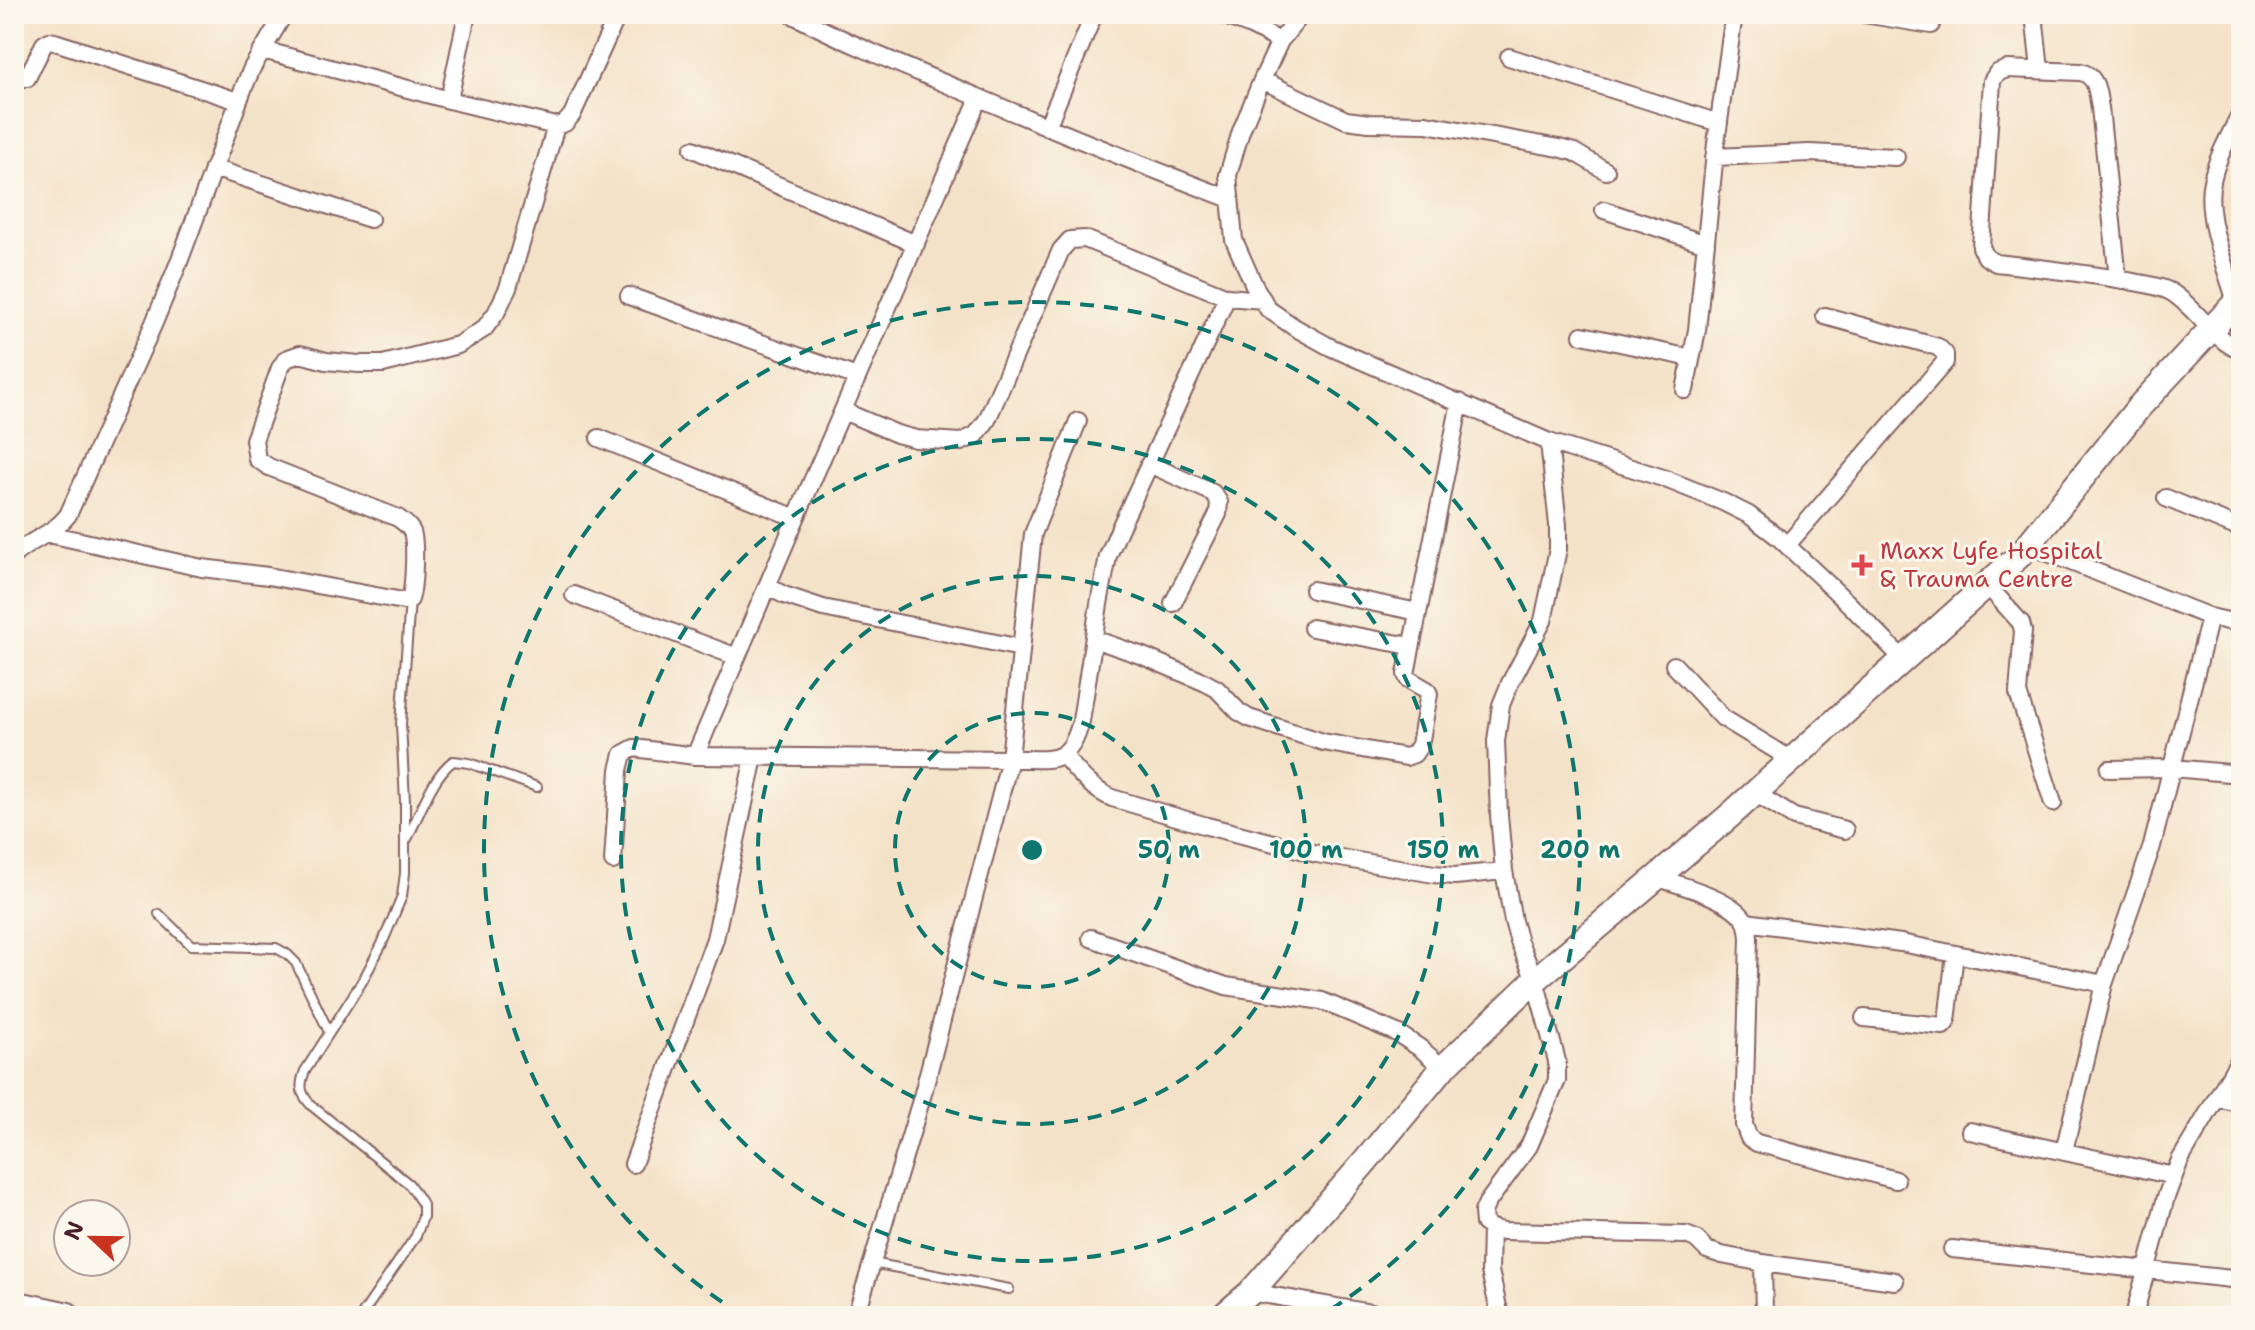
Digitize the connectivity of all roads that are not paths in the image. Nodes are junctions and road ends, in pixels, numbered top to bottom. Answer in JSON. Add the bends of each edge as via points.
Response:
{"nodes":[{"id":1,"x":284,"y":14,"type":"edge"},
{"id":2,"x":467,"y":14,"type":"edge"},
{"id":3,"x":618,"y":14,"type":"edge"},
{"id":4,"x":791,"y":14,"type":"edge"},
{"id":5,"x":1094,"y":14,"type":"edge"},
{"id":6,"x":1220,"y":14,"type":"edge"},
{"id":7,"x":1302,"y":14,"type":"edge"},
{"id":8,"x":1734,"y":14,"type":"edge"},
{"id":9,"x":1864,"y":14,"type":"edge"},
{"id":10,"x":2034,"y":14,"type":"edge"},
{"id":11,"x":1931,"y":25,"type":"dead end"},
{"id":12,"x":1280,"y":41,"type":"junction"},
{"id":13,"x":263,"y":50,"type":"junction"},
{"id":14,"x":1509,"y":57,"type":"dead end"},
{"id":15,"x":2040,"y":70,"type":"junction"},
{"id":16,"x":14,"y":77,"type":"edge"},
{"id":17,"x":1262,"y":80,"type":"junction"},
{"id":18,"x":979,"y":98,"type":"junction"},
{"id":19,"x":449,"y":100,"type":"junction"},
{"id":20,"x":238,"y":101,"type":"junction"},
{"id":21,"x":2241,"y":112,"type":"edge"},
{"id":22,"x":1719,"y":123,"type":"junction"},
{"id":23,"x":556,"y":126,"type":"junction"},
{"id":24,"x":1047,"y":127,"type":"junction"},
{"id":25,"x":693,"y":149,"type":"dead end"},
{"id":26,"x":1714,"y":157,"type":"junction"},
{"id":27,"x":1896,"y":157,"type":"dead end"},
{"id":28,"x":213,"y":168,"type":"junction"},
{"id":29,"x":1606,"y":171,"type":"dead end"},
{"id":30,"x":1230,"y":199,"type":"junction"},
{"id":31,"x":1604,"y":210,"type":"dead end"},
{"id":32,"x":370,"y":219,"type":"dead end"},
{"id":33,"x":916,"y":244,"type":"junction"},
{"id":34,"x":1706,"y":244,"type":"junction"},
{"id":35,"x":2118,"y":279,"type":"junction"},
{"id":36,"x":629,"y":296,"type":"dead end"},
{"id":37,"x":1227,"y":297,"type":"junction"},
{"id":38,"x":2238,"y":299,"type":"edge"},
{"id":39,"x":1263,"y":300,"type":"junction"},
{"id":40,"x":1825,"y":316,"type":"dead end"},
{"id":41,"x":2210,"y":330,"type":"junction"},
{"id":42,"x":1582,"y":335,"type":"dead end"},
{"id":43,"x":2241,"y":351,"type":"edge"},
{"id":44,"x":1691,"y":358,"type":"junction"},
{"id":45,"x":857,"y":377,"type":"junction"},
{"id":46,"x":1685,"y":390,"type":"dead end"},
{"id":47,"x":1460,"y":402,"type":"junction"},
{"id":48,"x":843,"y":411,"type":"junction"},
{"id":49,"x":1078,"y":421,"type":"dead end"},
{"id":50,"x":599,"y":438,"type":"dead end"},
{"id":51,"x":1549,"y":442,"type":"junction"},
{"id":52,"x":1149,"y":464,"type":"junction"},
{"id":53,"x":2166,"y":498,"type":"dead end"},
{"id":54,"x":796,"y":518,"type":"junction"},
{"id":55,"x":2241,"y":529,"type":"edge"},
{"id":56,"x":49,"y":534,"type":"junction"},
{"id":57,"x":1787,"y":545,"type":"junction"},
{"id":58,"x":2028,"y":545,"type":"junction"},
{"id":59,"x":14,"y":555,"type":"edge"},
{"id":60,"x":1987,"y":585,"type":"junction"},
{"id":61,"x":767,"y":586,"type":"junction"},
{"id":62,"x":1313,"y":590,"type":"dead end"},
{"id":63,"x":574,"y":595,"type":"dead end"},
{"id":64,"x":410,"y":599,"type":"junction"},
{"id":65,"x":1173,"y":603,"type":"dead end"},
{"id":66,"x":1418,"y":612,"type":"junction"},
{"id":67,"x":2210,"y":617,"type":"junction"},
{"id":68,"x":2241,"y":624,"type":"edge"},
{"id":69,"x":1312,"y":628,"type":"dead end"},
{"id":70,"x":1094,"y":639,"type":"junction"},
{"id":71,"x":1411,"y":646,"type":"junction"},
{"id":72,"x":1021,"y":648,"type":"junction"},
{"id":73,"x":737,"y":657,"type":"junction"},
{"id":74,"x":1903,"y":659,"type":"junction"},
{"id":75,"x":1674,"y":665,"type":"dead end"},
{"id":76,"x":1063,"y":755,"type":"junction"},
{"id":77,"x":695,"y":756,"type":"junction"},
{"id":78,"x":754,"y":757,"type":"junction"},
{"id":79,"x":1010,"y":759,"type":"junction"},
{"id":80,"x":1792,"y":760,"type":"junction"},
{"id":81,"x":2172,"y":768,"type":"junction"},
{"id":82,"x":2109,"y":769,"type":"dead end"},
{"id":83,"x":2241,"y":774,"type":"edge"},
{"id":84,"x":537,"y":787,"type":"dead end"},
{"id":85,"x":1755,"y":793,"type":"junction"},
{"id":86,"x":2053,"y":803,"type":"dead end"},
{"id":87,"x":1845,"y":830,"type":"dead end"},
{"id":88,"x":405,"y":844,"type":"junction"},
{"id":89,"x":613,"y":861,"type":"dead end"},
{"id":90,"x":1504,"y":871,"type":"junction"},
{"id":91,"x":1656,"y":877,"type":"junction"},
{"id":92,"x":159,"y":914,"type":"dead end"},
{"id":93,"x":1746,"y":922,"type":"junction"},
{"id":94,"x":1091,"y":938,"type":"dead end"},
{"id":95,"x":1955,"y":954,"type":"junction"},
{"id":96,"x":1535,"y":980,"type":"junction"},
{"id":97,"x":2104,"y":984,"type":"junction"},
{"id":98,"x":1864,"y":1018,"type":"dead end"},
{"id":99,"x":329,"y":1032,"type":"junction"},
{"id":100,"x":2241,"y":1057,"type":"edge"},
{"id":101,"x":1443,"y":1068,"type":"junction"},
{"id":102,"x":2218,"y":1098,"type":"junction"},
{"id":103,"x":2241,"y":1104,"type":"edge"},
{"id":104,"x":1970,"y":1131,"type":"dead end"},
{"id":105,"x":2064,"y":1151,"type":"junction"},
{"id":106,"x":633,"y":1164,"type":"dead end"},
{"id":107,"x":2174,"y":1176,"type":"junction"},
{"id":108,"x":1896,"y":1180,"type":"dead end"},
{"id":109,"x":1491,"y":1228,"type":"junction"},
{"id":110,"x":1952,"y":1249,"type":"dead end"},
{"id":111,"x":872,"y":1263,"type":"junction"},
{"id":112,"x":1763,"y":1263,"type":"junction"},
{"id":113,"x":2146,"y":1271,"type":"junction"},
{"id":114,"x":2241,"y":1280,"type":"edge"},
{"id":115,"x":1895,"y":1281,"type":"dead end"},
{"id":116,"x":1009,"y":1289,"type":"dead end"},
{"id":117,"x":1251,"y":1292,"type":"junction"},
{"id":118,"x":14,"y":1299,"type":"edge"},
{"id":119,"x":69,"y":1311,"type":"dead end"},
{"id":120,"x":361,"y":1316,"type":"edge"},
{"id":121,"x":856,"y":1316,"type":"edge"},
{"id":122,"x":1223,"y":1316,"type":"edge"},
{"id":123,"x":1388,"y":1316,"type":"edge"},
{"id":124,"x":1500,"y":1316,"type":"edge"},
{"id":125,"x":1764,"y":1316,"type":"edge"},
{"id":126,"x":2134,"y":1316,"type":"edge"}],
"edges":[{"from":1,"to":13,"type":"street"},
{"from":2,"to":19,"type":"street"},
{"from":3,"to":23,"type":"street","via":[[572,115]]},
{"from":4,"to":18,"type":"street"},
{"from":5,"to":24,"type":"street"},
{"from":6,"to":12,"type":"street"},
{"from":7,"to":12,"type":"street"},
{"from":8,"to":22,"type":"street"},
{"from":9,"to":11,"type":"street"},
{"from":10,"to":15,"type":"street"},
{"from":12,"to":17,"type":"street"},
{"from":13,"to":19,"type":"street"},
{"from":13,"to":20,"type":"street"},
{"from":14,"to":22,"type":"street"},
{"from":15,"to":35,"type":"street","via":[[2081,72],[2095,80]]},
{"from":15,"to":35,"type":"street","via":[[2007,69],[1992,81],[1981,247],[1996,263]]},
{"from":16,"to":20,"type":"street","via":[[27,78],[49,41]]},
{"from":17,"to":29,"type":"street","via":[[1346,120],[1426,124],[1559,148]]},
{"from":17,"to":30,"type":"street","via":[[1228,175]]},
{"from":18,"to":24,"type":"street"},
{"from":18,"to":33,"type":"street"},
{"from":19,"to":23,"type":"street"},
{"from":20,"to":28,"type":"street"},
{"from":21,"to":38,"type":"street","via":[[2211,184],[2216,233]]},
{"from":22,"to":26,"type":"street"},
{"from":23,"to":64,"type":"street","via":[[508,288],[484,329],[458,345],[383,364],[300,354],[286,359],[254,440],[257,459],[269,467],[407,524],[413,534]]},
{"from":24,"to":30,"type":"street"},
{"from":25,"to":33,"type":"street"},
{"from":26,"to":27,"type":"street"},
{"from":26,"to":34,"type":"street"},
{"from":28,"to":32,"type":"street"},
{"from":28,"to":56,"type":"street","via":[[154,323],[68,515]]},
{"from":30,"to":39,"type":"street","via":[[1234,240]]},
{"from":31,"to":34,"type":"street"},
{"from":33,"to":45,"type":"street"},
{"from":34,"to":44,"type":"street"},
{"from":35,"to":41,"type":"street","via":[[2170,292]]},
{"from":36,"to":45,"type":"street"},
{"from":37,"to":39,"type":"street"},
{"from":37,"to":48,"type":"street","via":[[1085,239],[1070,240],[976,435],[961,442],[916,439]]},
{"from":37,"to":52,"type":"street"},
{"from":38,"to":41,"type":"street"},
{"from":39,"to":47,"type":"street","via":[[1268,309],[1330,347]]},
{"from":40,"to":57,"type":"street","via":[[1938,347],[1945,362]]},
{"from":41,"to":43,"type":"street"},
{"from":41,"to":58,"type":"street","via":[[2139,407]]},
{"from":42,"to":44,"type":"street"},
{"from":44,"to":46,"type":"street"},
{"from":45,"to":48,"type":"street"},
{"from":47,"to":51,"type":"street"},
{"from":47,"to":66,"type":"street"},
{"from":48,"to":54,"type":"street"},
{"from":49,"to":72,"type":"street","via":[[1033,534]]},
{"from":50,"to":54,"type":"street"},
{"from":51,"to":57,"type":"street","via":[[1723,502]]},
{"from":51,"to":90,"type":"street","via":[[1558,549],[1543,621],[1510,683],[1497,722]]},
{"from":52,"to":65,"type":"street","via":[[1213,493],[1219,502],[1218,514]]},
{"from":52,"to":70,"type":"street","via":[[1108,556]]},
{"from":53,"to":55,"type":"street"},
{"from":54,"to":61,"type":"street"},
{"from":56,"to":59,"type":"street"},
{"from":56,"to":64,"type":"street","via":[[202,568]]},
{"from":57,"to":74,"type":"street"},
{"from":58,"to":60,"type":"street"},
{"from":58,"to":67,"type":"street"},
{"from":60,"to":74,"type":"street"},
{"from":60,"to":86,"type":"street","via":[[2021,623],[2018,693]]},
{"from":61,"to":72,"type":"street","via":[[823,608]]},
{"from":61,"to":73,"type":"street"},
{"from":62,"to":66,"type":"street"},
{"from":63,"to":73,"type":"street"},
{"from":64,"to":88,"type":"lane","via":[[401,724]]},
{"from":66,"to":71,"type":"street"},
{"from":67,"to":68,"type":"street"},
{"from":67,"to":81,"type":"street"},
{"from":69,"to":71,"type":"street"},
{"from":70,"to":71,"type":"street","via":[[1206,683],[1249,718],[1323,742],[1406,757],[1420,745],[1429,694],[1406,674]]},
{"from":70,"to":76,"type":"street","via":[[1077,737]]},
{"from":72,"to":79,"type":"street"},
{"from":73,"to":77,"type":"street"},
{"from":74,"to":80,"type":"street"},
{"from":75,"to":80,"type":"street","via":[[1723,718]]},
{"from":76,"to":79,"type":"street"},
{"from":76,"to":90,"type":"street","via":[[1100,793],[1207,826],[1317,854],[1434,874]]},
{"from":77,"to":78,"type":"street"},
{"from":77,"to":89,"type":"street","via":[[634,748],[623,754]]},
{"from":78,"to":79,"type":"street"},
{"from":78,"to":106,"type":"street","via":[[715,939]]},
{"from":79,"to":111,"type":"street","via":[[922,1097]]},
{"from":80,"to":85,"type":"street"},
{"from":81,"to":82,"type":"street"},
{"from":81,"to":83,"type":"street"},
{"from":81,"to":97,"type":"street","via":[[2152,846]]},
{"from":84,"to":88,"type":"lane","via":[[453,761],[443,769]]},
{"from":85,"to":87,"type":"street","via":[[1794,817]]},
{"from":85,"to":91,"type":"street"},
{"from":88,"to":99,"type":"lane","via":[[404,885],[393,919]]},
{"from":90,"to":96,"type":"street","via":[[1513,921]]},
{"from":91,"to":93,"type":"street","via":[[1724,902]]},
{"from":91,"to":96,"type":"street"},
{"from":92,"to":99,"type":"lane","via":[[191,945],[276,948],[287,954]]},
{"from":93,"to":95,"type":"street"},
{"from":93,"to":108,"type":"street","via":[[1744,1125],[1749,1138]]},
{"from":94,"to":101,"type":"street","via":[[1226,986],[1322,1001],[1397,1033]]},
{"from":95,"to":97,"type":"street"},
{"from":95,"to":98,"type":"street","via":[[1943,1026]]},
{"from":96,"to":101,"type":"street"},
{"from":96,"to":109,"type":"street","via":[[1557,1061],[1557,1080],[1529,1146],[1487,1203],[1484,1223]]},
{"from":97,"to":105,"type":"street"},
{"from":99,"to":120,"type":"lane","via":[[305,1071],[303,1097],[409,1184],[423,1205],[416,1236]]},
{"from":100,"to":102,"type":"street"},
{"from":101,"to":117,"type":"street"},
{"from":102,"to":103,"type":"street"},
{"from":102,"to":107,"type":"street"},
{"from":104,"to":105,"type":"street"},
{"from":105,"to":107,"type":"street"},
{"from":107,"to":113,"type":"street"},
{"from":109,"to":112,"type":"street","via":[[1686,1235],[1712,1253]]},
{"from":109,"to":124,"type":"street","via":[[1490,1271]]},
{"from":110,"to":113,"type":"street"},
{"from":111,"to":116,"type":"lane"},
{"from":111,"to":121,"type":"street"},
{"from":112,"to":115,"type":"street"},
{"from":112,"to":125,"type":"street"},
{"from":113,"to":114,"type":"street"},
{"from":113,"to":126,"type":"street"},
{"from":117,"to":122,"type":"street"},
{"from":117,"to":123,"type":"street"},
{"from":118,"to":119,"type":"street"}]}
